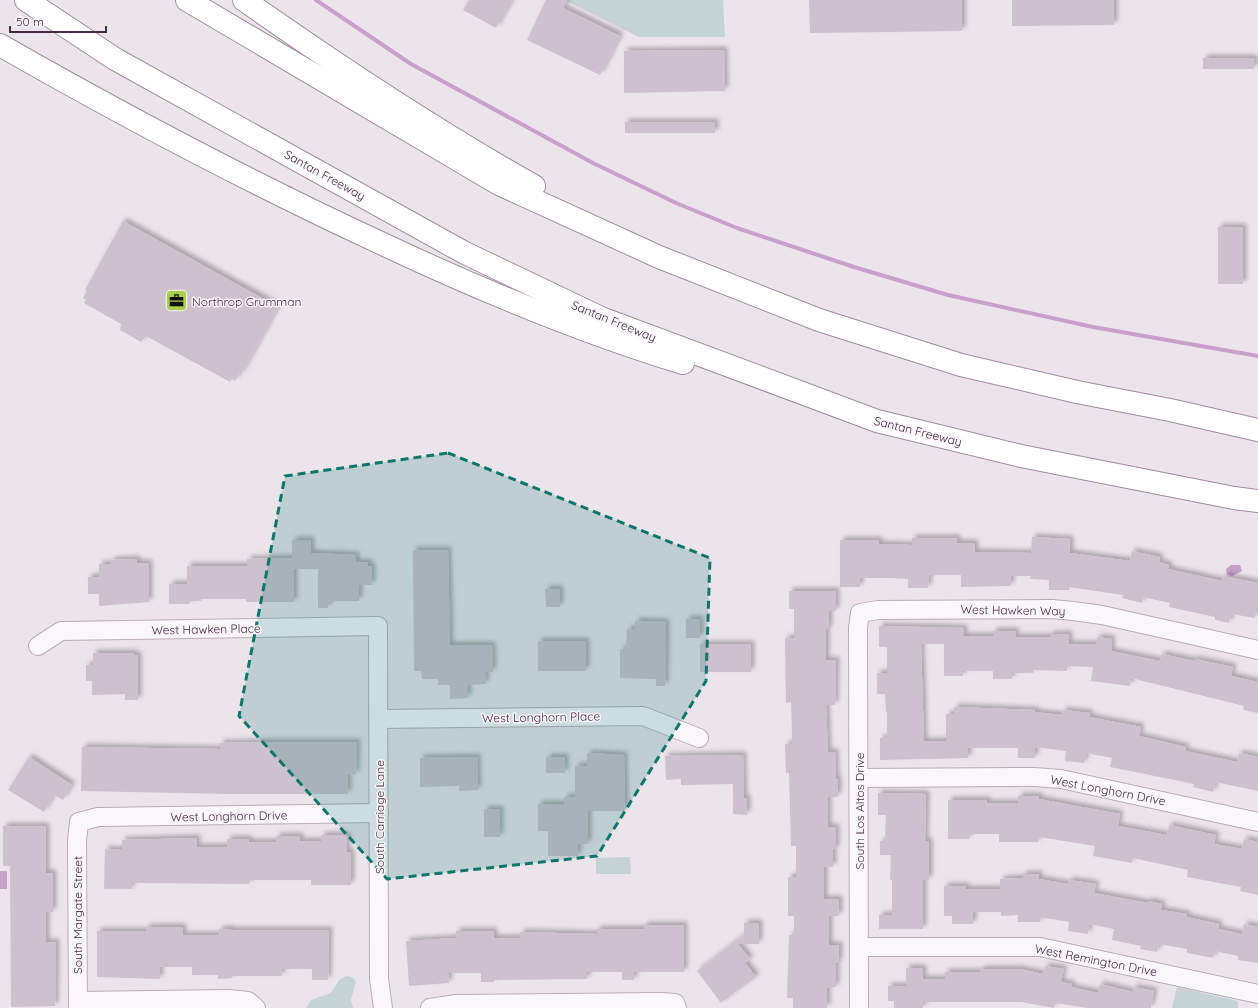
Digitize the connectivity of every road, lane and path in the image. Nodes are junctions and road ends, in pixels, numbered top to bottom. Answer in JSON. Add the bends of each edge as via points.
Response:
{"nodes":[{"id":1,"x":26,"y":0,"type":"edge"},
{"id":2,"x":187,"y":0,"type":"edge"},
{"id":3,"x":244,"y":0,"type":"edge"},
{"id":4,"x":0,"y":45,"type":"edge"},
{"id":5,"x":659,"y":257,"type":"junction"},
{"id":6,"x":877,"y":421,"type":"junction"},
{"id":7,"x":1258,"y":430,"type":"edge"},
{"id":8,"x":1258,"y":501,"type":"edge"},
{"id":9,"x":860,"y":613,"type":"joint"},
{"id":10,"x":378,"y":626,"type":"joint"},
{"id":11,"x":38,"y":646,"type":"dead end"},
{"id":12,"x":1258,"y":650,"type":"edge"},
{"id":13,"x":379,"y":719,"type":"junction"},
{"id":14,"x":699,"y":738,"type":"dead end"},
{"id":15,"x":859,"y":778,"type":"junction"},
{"id":16,"x":379,"y":814,"type":"junction"},
{"id":17,"x":79,"y":822,"type":"joint"},
{"id":18,"x":1258,"y":822,"type":"edge"},
{"id":19,"x":859,"y":947,"type":"junction"},
{"id":20,"x":1258,"y":994,"type":"edge"},
{"id":21,"x":78,"y":1005,"type":"edge"},
{"id":22,"x":676,"y":1006,"type":"edge"},
{"id":23,"x":256,"y":1008,"type":"edge"},
{"id":24,"x":384,"y":1008,"type":"edge"},
{"id":25,"x":430,"y":1008,"type":"edge"},
{"id":26,"x":859,"y":1008,"type":"edge"}],
"edges":[{"from":1,"to":6,"type":"highway","name":"Santan Freeway","via":[[114,59],[465,253],[602,318]]},
{"from":2,"to":5,"type":"highway","via":[[499,184]]},
{"from":3,"to":5,"type":"highway","via":[[477,154]]},
{"from":4,"to":6,"type":"highway","via":[[79,90],[293,203],[452,277],[619,344]]},
{"from":5,"to":7,"type":"highway","via":[[819,320],[961,365]]},
{"from":6,"to":8,"type":"highway","name":"Santan Freeway","via":[[1021,456]]},
{"from":9,"to":12,"type":"street","name":"West Hawken Way","via":[[878,610],[1052,609],[1102,615]]},
{"from":9,"to":15,"type":"street","name":"South Los Altos Drive"},
{"from":10,"to":11,"type":"street","name":"West Hawken Place","via":[[61,631]]},
{"from":10,"to":13,"type":"street","name":"South Carriage Lane"},
{"from":13,"to":14,"type":"street","name":"West Longhorn Place","via":[[643,716]]},
{"from":13,"to":16,"type":"street","name":"South Carriage Lane"},
{"from":15,"to":18,"type":"street","name":"West Longhorn Drive","via":[[1062,779]]},
{"from":15,"to":19,"type":"street","name":"South Los Altos Drive"},
{"from":16,"to":17,"type":"street","name":"West Longhorn Drive","via":[[98,817]]},
{"from":16,"to":24,"type":"street","name":"South Carriage Lane","via":[[379,978]]},
{"from":17,"to":21,"type":"street","name":"South Margate Street"},
{"from":19,"to":20,"type":"street","name":"West Remington Drive","via":[[1040,947]]},
{"from":19,"to":26,"type":"street","name":"South Los Altos Drive"},
{"from":21,"to":23,"type":"street","via":[[228,1000],[248,1001]]},
{"from":22,"to":25,"type":"street","via":[[660,1002],[456,1004]]}]}
